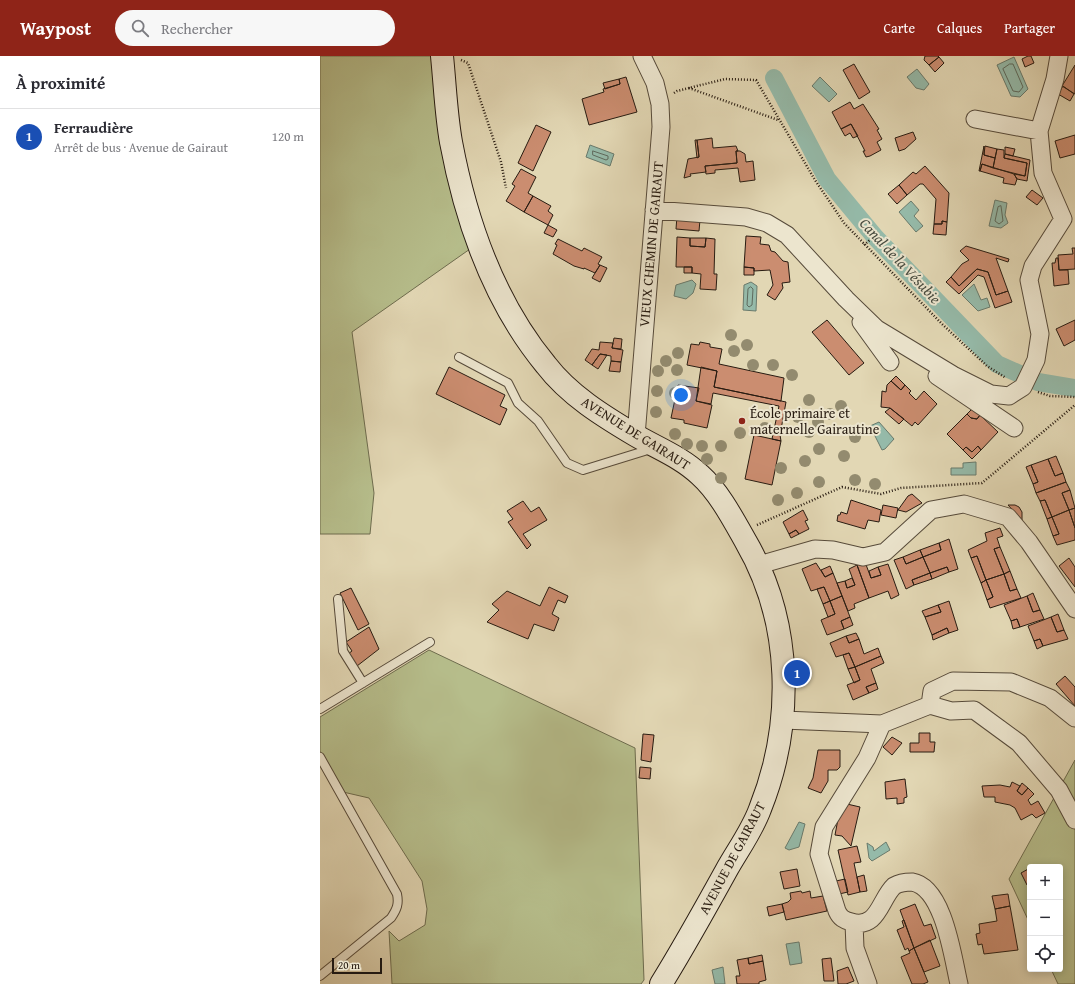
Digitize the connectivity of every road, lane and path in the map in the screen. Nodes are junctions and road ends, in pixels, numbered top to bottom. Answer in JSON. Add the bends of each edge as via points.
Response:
{"nodes":[{"id":1,"x":642,"y":56,"type":"edge"},
{"id":2,"x":1059,"y":56,"type":"edge"},
{"id":3,"x":450,"y":57,"type":"edge"},
{"id":4,"x":688,"y":88,"type":"junction"},
{"id":5,"x":660,"y":104,"type":"junction"},
{"id":6,"x":975,"y":119,"type":"dead end"},
{"id":7,"x":779,"y":120,"type":"junction"},
{"id":8,"x":1039,"y":131,"type":"junction"},
{"id":9,"x":506,"y":188,"type":"dead end"},
{"id":10,"x":654,"y":210,"type":"junction"},
{"id":11,"x":879,"y":232,"type":"dead end"},
{"id":12,"x":864,"y":245,"type":"junction"},
{"id":13,"x":850,"y":303,"type":"junction"},
{"id":14,"x":920,"y":356,"type":"junction"},
{"id":15,"x":459,"y":357,"type":"dead end"},
{"id":16,"x":890,"y":362,"type":"dead end"},
{"id":17,"x":1024,"y":387,"type":"junction"},
{"id":18,"x":1075,"y":397,"type":"edge"},
{"id":19,"x":1075,"y":405,"type":"edge"},
{"id":20,"x":1014,"y":428,"type":"dead end"},
{"id":21,"x":636,"y":436,"type":"junction"},
{"id":22,"x":657,"y":447,"type":"junction"},
{"id":23,"x":740,"y":532,"type":"junction"},
{"id":24,"x":759,"y":566,"type":"junction"},
{"id":25,"x":338,"y":599,"type":"dead end"},
{"id":26,"x":1075,"y":609,"type":"edge"},
{"id":27,"x":430,"y":642,"type":"dead end"},
{"id":28,"x":363,"y":683,"type":"junction"},
{"id":29,"x":930,"y":705,"type":"junction"},
{"id":30,"x":320,"y":709,"type":"edge"},
{"id":31,"x":1075,"y":718,"type":"edge"},
{"id":32,"x":783,"y":720,"type":"junction"},
{"id":33,"x":882,"y":724,"type":"junction"},
{"id":34,"x":320,"y":757,"type":"edge"},
{"id":35,"x":1075,"y":820,"type":"edge"},
{"id":36,"x":854,"y":923,"type":"junction"},
{"id":37,"x":320,"y":976,"type":"edge"},
{"id":38,"x":660,"y":984,"type":"edge"},
{"id":39,"x":868,"y":984,"type":"edge"},
{"id":40,"x":959,"y":984,"type":"edge"}],
"edges":[{"from":1,"to":5,"type":"street","name":"VIEUX CHEMIN DE GAIRAUT","via":[[655,83]]},
{"from":2,"to":8,"type":"street","via":[[1055,79]]},
{"from":3,"to":9,"type":"path","via":[[468,63],[501,162]]},
{"from":3,"to":21,"type":"street","name":"AVENUE DE GAIRAUT","via":[[451,139],[460,186],[479,245],[501,295],[523,334],[547,367],[574,393]]},
{"from":4,"to":5,"type":"path","via":[[677,91]]},
{"from":4,"to":7,"type":"path"},
{"from":4,"to":7,"type":"path","via":[[724,79],[756,80]]},
{"from":5,"to":10,"type":"street","name":"VIEUX CHEMIN DE GAIRAUT","via":[[661,128]]},
{"from":6,"to":8,"type":"street"},
{"from":7,"to":12,"type":"path","via":[[844,223]]},
{"from":8,"to":17,"type":"street","via":[[1043,173],[1063,219],[1033,266],[1029,280],[1040,334],[1036,360]]},
{"from":10,"to":13,"type":"street","via":[[746,217],[767,223],[787,235]]},
{"from":10,"to":21,"type":"street","name":"VIEUX CHEMIN DE GAIRAUT"},
{"from":11,"to":12,"type":"path"},
{"from":12,"to":17,"type":"path","via":[[942,324],[988,366]]},
{"from":13,"to":14,"type":"street","via":[[877,329]]},
{"from":13,"to":16,"type":"street","via":[[870,337]]},
{"from":14,"to":17,"type":"street","via":[[991,394],[1009,396]]},
{"from":14,"to":20,"type":"street","via":[[938,378]]},
{"from":15,"to":22,"type":"lane","via":[[508,383],[518,403],[538,421],[568,463],[583,470]]},
{"from":17,"to":18,"type":"path","via":[[1050,396]]},
{"from":19,"to":23,"type":"path","via":[[982,483],[901,488],[881,494],[842,487]]},
{"from":21,"to":22,"type":"street","name":"AVENUE DE GAIRAUT"},
{"from":22,"to":23,"type":"street","name":"AVENUE DE GAIRAUT","via":[[684,462],[702,476]]},
{"from":23,"to":24,"type":"street","name":"AVENUE DE GAIRAUT"},
{"from":24,"to":26,"type":"street","via":[[815,549],[863,557],[885,552],[931,510],[964,504],[1008,517],[1029,542]]},
{"from":24,"to":32,"type":"street","name":"AVENUE DE GAIRAUT","via":[[778,624],[784,685]]},
{"from":25,"to":28,"type":"lane","via":[[343,651]]},
{"from":27,"to":28,"type":"lane"},
{"from":28,"to":30,"type":"lane"},
{"from":29,"to":31,"type":"street","via":[[932,691],[953,681],[1011,682],[1050,698]]},
{"from":29,"to":33,"type":"street"},
{"from":29,"to":35,"type":"street","via":[[951,711],[974,710],[1019,744],[1060,790]]},
{"from":32,"to":33,"type":"street"},
{"from":32,"to":38,"type":"street","name":"AVENUE DE GAIRAUT","via":[[772,776],[759,812]]},
{"from":33,"to":36,"type":"street","via":[[867,758],[824,827],[819,854],[840,917]]},
{"from":34,"to":37,"type":"lane","via":[[397,894],[398,902],[397,910],[391,918]]},
{"from":36,"to":39,"type":"street","via":[[855,948]]},
{"from":36,"to":40,"type":"street","via":[[869,921],[894,886],[903,882],[913,882],[923,888],[941,914]]}]}
